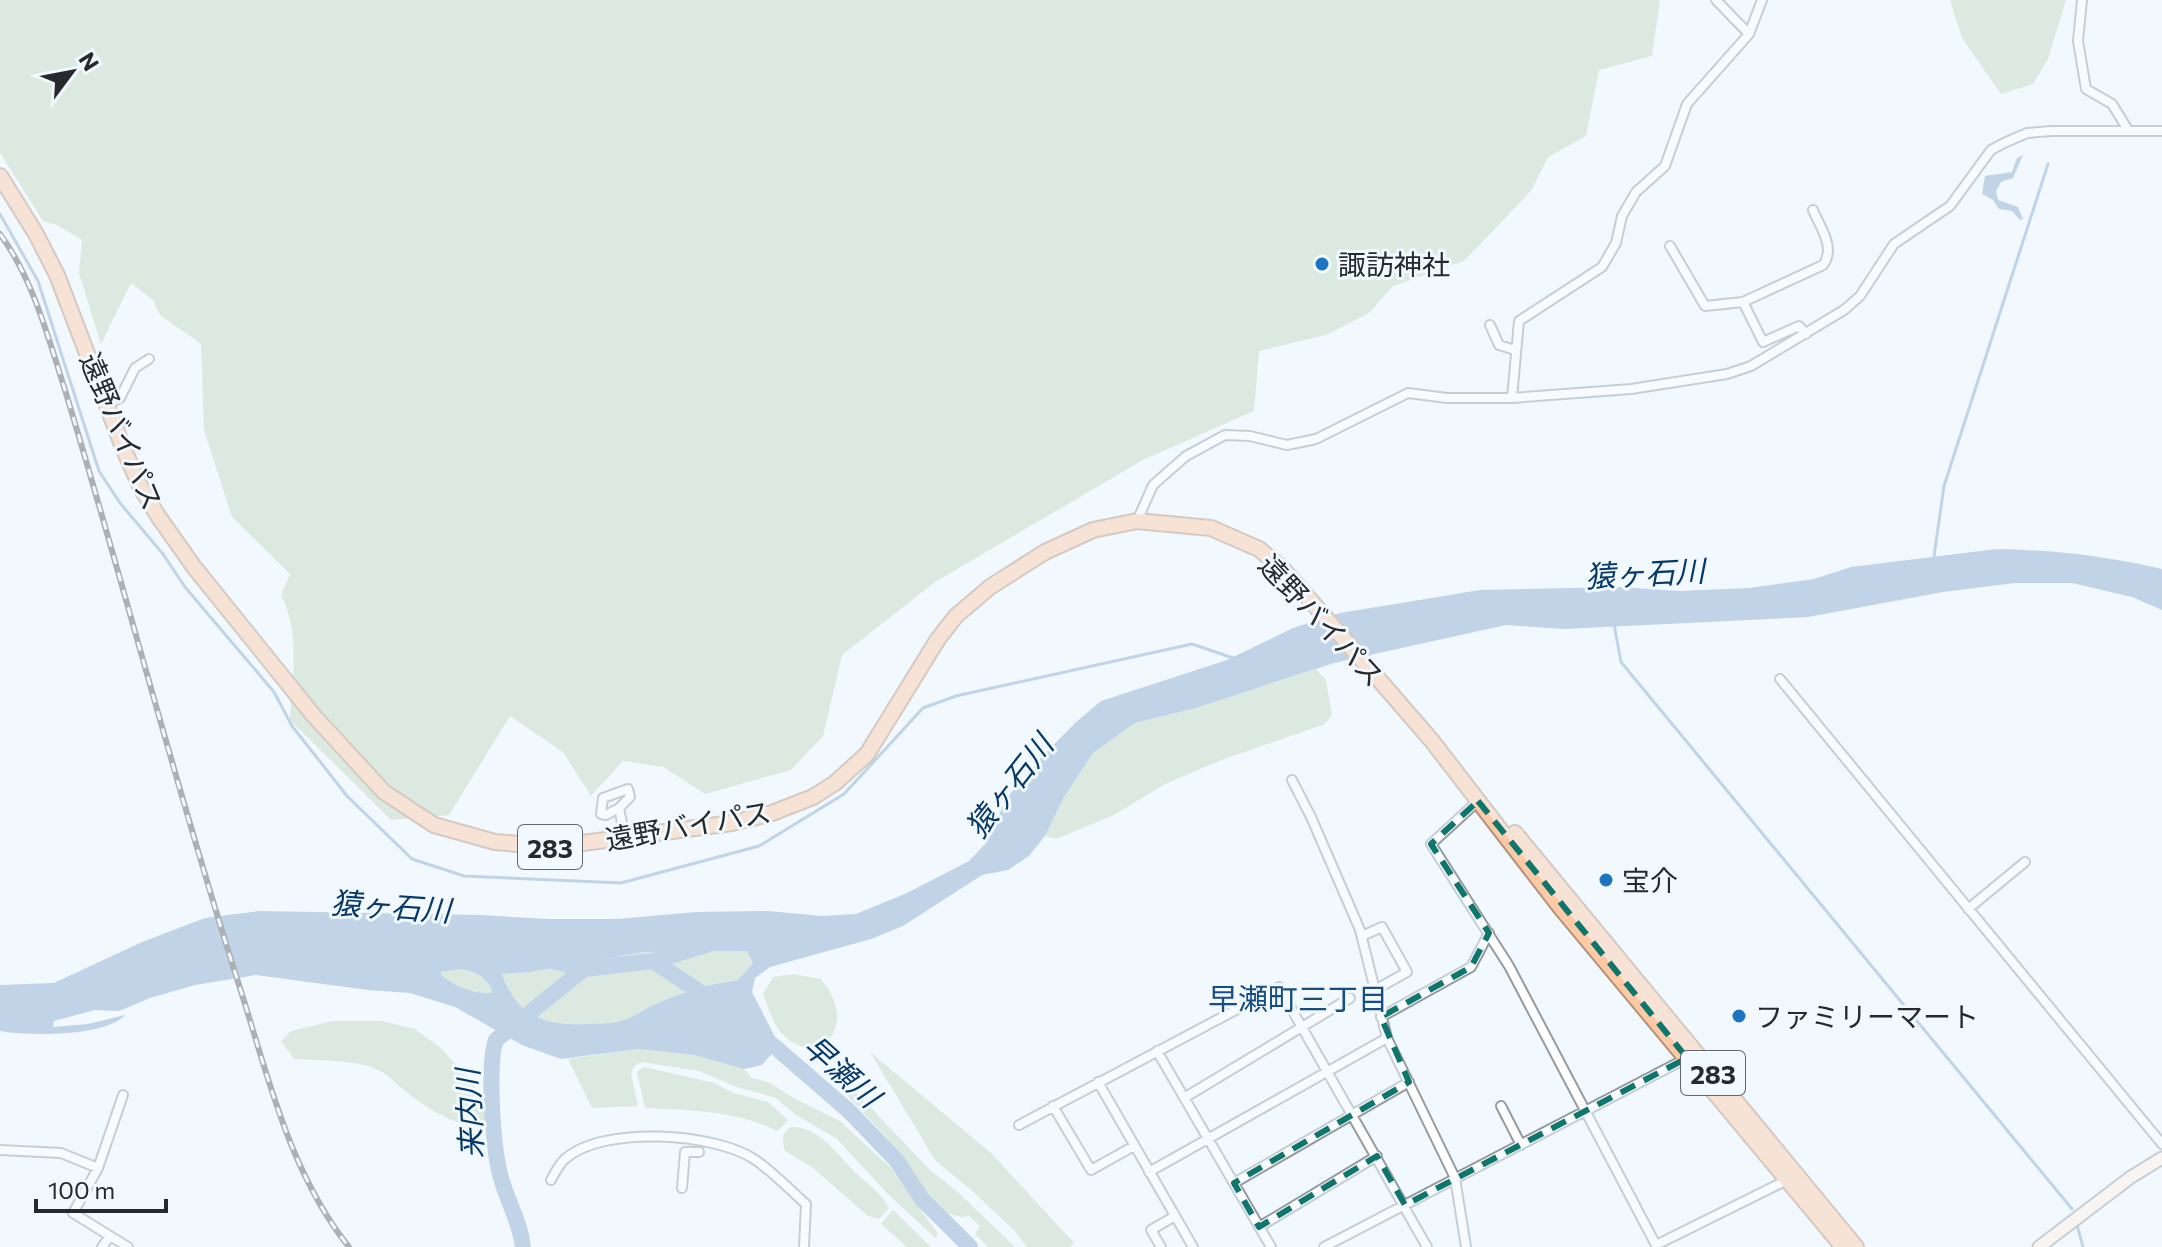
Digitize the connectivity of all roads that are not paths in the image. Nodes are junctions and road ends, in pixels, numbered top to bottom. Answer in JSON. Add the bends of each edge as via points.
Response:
{"nodes":[{"id":1,"x":1716,"y":0,"type":"edge"},
{"id":2,"x":1762,"y":0,"type":"edge"},
{"id":3,"x":2082,"y":0,"type":"edge"},
{"id":4,"x":1749,"y":34,"type":"junction"},
{"id":5,"x":2128,"y":130,"type":"junction"},
{"id":6,"x":2162,"y":131,"type":"edge"},
{"id":7,"x":0,"y":176,"type":"edge"},
{"id":8,"x":1813,"y":210,"type":"dead end"},
{"id":9,"x":1670,"y":246,"type":"dead end"},
{"id":10,"x":1743,"y":302,"type":"junction"},
{"id":11,"x":1490,"y":325,"type":"dead end"},
{"id":12,"x":1806,"y":334,"type":"junction"},
{"id":13,"x":1515,"y":350,"type":"junction"},
{"id":14,"x":149,"y":359,"type":"dead end"},
{"id":15,"x":1512,"y":398,"type":"junction"},
{"id":16,"x":107,"y":404,"type":"junction"},
{"id":17,"x":1137,"y":521,"type":"junction"},
{"id":18,"x":1780,"y":679,"type":"dead end"},
{"id":19,"x":1432,"y":741,"type":"junction"},
{"id":20,"x":1292,"y":780,"type":"dead end"},
{"id":21,"x":1478,"y":801,"type":"junction"},
{"id":22,"x":619,"y":808,"type":"dead end"},
{"id":23,"x":625,"y":838,"type":"junction"},
{"id":24,"x":2025,"y":862,"type":"dead end"},
{"id":25,"x":1968,"y":909,"type":"junction"},
{"id":26,"x":1489,"y":933,"type":"junction"},
{"id":27,"x":1362,"y":936,"type":"junction"},
{"id":28,"x":1375,"y":990,"type":"junction"},
{"id":29,"x":1350,"y":998,"type":"dead end"},
{"id":30,"x":1381,"y":1017,"type":"junction"},
{"id":31,"x":1302,"y":1027,"type":"junction"},
{"id":32,"x":1387,"y":1038,"type":"junction"},
{"id":33,"x":1157,"y":1051,"type":"junction"},
{"id":34,"x":1687,"y":1058,"type":"junction"},
{"id":35,"x":1328,"y":1071,"type":"junction"},
{"id":36,"x":1098,"y":1082,"type":"junction"},
{"id":37,"x":1409,"y":1082,"type":"junction"},
{"id":38,"x":123,"y":1095,"type":"dead end"},
{"id":39,"x":1184,"y":1098,"type":"junction"},
{"id":40,"x":1053,"y":1106,"type":"junction"},
{"id":41,"x":1501,"y":1106,"type":"dead end"},
{"id":42,"x":1587,"y":1111,"type":"junction"},
{"id":43,"x":1353,"y":1115,"type":"junction"},
{"id":44,"x":1019,"y":1125,"type":"dead end"},
{"id":45,"x":1208,"y":1139,"type":"junction"},
{"id":46,"x":2162,"y":1144,"type":"edge"},
{"id":47,"x":1521,"y":1145,"type":"junction"},
{"id":48,"x":1134,"y":1146,"type":"junction"},
{"id":49,"x":0,"y":1150,"type":"edge"},
{"id":50,"x":699,"y":1152,"type":"dead end"},
{"id":51,"x":1377,"y":1156,"type":"junction"},
{"id":52,"x":2162,"y":1158,"type":"edge"},
{"id":53,"x":98,"y":1168,"type":"junction"},
{"id":54,"x":1149,"y":1172,"type":"junction"},
{"id":55,"x":1455,"y":1178,"type":"junction"},
{"id":56,"x":551,"y":1180,"type":"dead end"},
{"id":57,"x":1787,"y":1180,"type":"junction"},
{"id":58,"x":1234,"y":1183,"type":"junction"},
{"id":59,"x":682,"y":1188,"type":"dead end"},
{"id":60,"x":1405,"y":1205,"type":"junction"},
{"id":61,"x":1175,"y":1216,"type":"junction"},
{"id":62,"x":1259,"y":1227,"type":"junction"},
{"id":63,"x":110,"y":1236,"type":"junction"},
{"id":64,"x":1341,"y":1243,"type":"edge"},
{"id":65,"x":1656,"y":1246,"type":"edge"},
{"id":66,"x":102,"y":1247,"type":"edge"},
{"id":67,"x":128,"y":1247,"type":"edge"},
{"id":68,"x":804,"y":1247,"type":"edge"},
{"id":69,"x":1161,"y":1247,"type":"edge"},
{"id":70,"x":1193,"y":1247,"type":"edge"},
{"id":71,"x":1271,"y":1247,"type":"edge"},
{"id":72,"x":1324,"y":1247,"type":"edge"},
{"id":73,"x":1427,"y":1247,"type":"edge"},
{"id":74,"x":1466,"y":1247,"type":"edge"},
{"id":75,"x":1843,"y":1247,"type":"edge"},
{"id":76,"x":1856,"y":1247,"type":"edge"},
{"id":77,"x":2039,"y":1247,"type":"edge"}],
"edges":[{"from":1,"to":4,"type":"street"},
{"from":2,"to":4,"type":"street"},
{"from":3,"to":5,"type":"street","via":[[2078,41],[2086,89],[2112,104]]},
{"from":4,"to":13,"type":"street","via":[[1687,104],[1665,166],[1636,192],[1602,267],[1519,321]]},
{"from":5,"to":6,"type":"street"},
{"from":5,"to":12,"type":"street","via":[[2027,133],[1991,150],[1950,206],[1894,244],[1860,296]]},
{"from":7,"to":16,"type":"highway","name":"遠野バイパス","number":"283","via":[[57,275]]},
{"from":8,"to":10,"type":"street","via":[[1829,246],[1823,265]]},
{"from":9,"to":10,"type":"street","via":[[1705,306]]},
{"from":10,"to":12,"type":"street","via":[[1763,342],[1799,326]]},
{"from":11,"to":13,"type":"street","via":[[1499,345]]},
{"from":12,"to":15,"type":"street","via":[[1727,374],[1631,389]]},
{"from":13,"to":15,"type":"street"},
{"from":14,"to":16,"type":"street","via":[[135,368],[120,398]]},
{"from":15,"to":17,"type":"street","via":[[1408,393],[1316,439],[1287,445],[1225,435],[1186,456],[1153,485]]},
{"from":16,"to":23,"type":"highway","name":"遠野バイパス","number":"283","via":[[141,488],[176,543],[314,716],[384,792],[434,825],[495,842],[553,847]]},
{"from":17,"to":19,"type":"highway","name":"遠野バイパス","number":"283","via":[[1211,528],[1259,549],[1313,602]]},
{"from":17,"to":23,"type":"highway","name":"遠野バイパス","number":"283","via":[[1093,530],[990,587],[938,639],[867,754],[813,797],[732,823]]},
{"from":18,"to":25,"type":"street"},
{"from":19,"to":21,"type":"highway","name":"遠野バイパス","number":"283"},
{"from":19,"to":76,"type":"highway","name":"遠野バイパス","number":"283","via":[[1548,872]]},
{"from":20,"to":27,"type":"street"},
{"from":21,"to":26,"type":"street","via":[[1431,844]]},
{"from":21,"to":34,"type":"highway","name":"遠野バイパス","number":"283"},
{"from":22,"to":23,"type":"street"},
{"from":24,"to":25,"type":"street"},
{"from":25,"to":46,"type":"street"},
{"from":26,"to":30,"type":"street","via":[[1471,967]]},
{"from":26,"to":42,"type":"street"},
{"from":27,"to":28,"type":"street"},
{"from":27,"to":28,"type":"street","via":[[1382,927],[1407,972]]},
{"from":28,"to":30,"type":"street"},
{"from":29,"to":31,"type":"street"},
{"from":30,"to":32,"type":"street"},
{"from":31,"to":33,"type":"street","via":[[1279,987]]},
{"from":31,"to":35,"type":"street"},
{"from":31,"to":39,"type":"street"},
{"from":32,"to":35,"type":"street"},
{"from":32,"to":37,"type":"street"},
{"from":33,"to":36,"type":"street"},
{"from":33,"to":39,"type":"street"},
{"from":34,"to":42,"type":"street"},
{"from":34,"to":57,"type":"highway","name":"遠野バイパス","number":"283"},
{"from":35,"to":43,"type":"street"},
{"from":35,"to":45,"type":"street"},
{"from":36,"to":40,"type":"street"},
{"from":36,"to":48,"type":"street"},
{"from":37,"to":43,"type":"street"},
{"from":37,"to":55,"type":"street"},
{"from":38,"to":53,"type":"street"},
{"from":39,"to":45,"type":"street"},
{"from":40,"to":44,"type":"street"},
{"from":40,"to":48,"type":"street","via":[[1091,1170]]},
{"from":41,"to":47,"type":"street"},
{"from":42,"to":47,"type":"street"},
{"from":42,"to":65,"type":"street"},
{"from":43,"to":51,"type":"street"},
{"from":43,"to":58,"type":"street"},
{"from":45,"to":54,"type":"street"},
{"from":45,"to":58,"type":"street"},
{"from":47,"to":55,"type":"street"},
{"from":48,"to":54,"type":"street"},
{"from":49,"to":53,"type":"street","via":[[61,1153]]},
{"from":50,"to":59,"type":"street","via":[[685,1152]]},
{"from":51,"to":60,"type":"street"},
{"from":51,"to":62,"type":"street"},
{"from":52,"to":77,"type":"street"},
{"from":53,"to":63,"type":"street","via":[[73,1213]]},
{"from":54,"to":61,"type":"street"},
{"from":55,"to":60,"type":"street"},
{"from":55,"to":74,"type":"street"},
{"from":56,"to":68,"type":"street","via":[[576,1152],[616,1139],[651,1136],[709,1142],[754,1159],[806,1204]]},
{"from":57,"to":65,"type":"street"},
{"from":57,"to":75,"type":"highway","name":"遠野バイパス","number":"283"},
{"from":58,"to":62,"type":"street"},
{"from":60,"to":64,"type":"street"},
{"from":60,"to":73,"type":"street"},
{"from":61,"to":69,"type":"street","via":[[1151,1230]]},
{"from":61,"to":70,"type":"street"},
{"from":62,"to":71,"type":"street"},
{"from":63,"to":66,"type":"street"},
{"from":63,"to":67,"type":"street"},
{"from":64,"to":72,"type":"street"}]}
